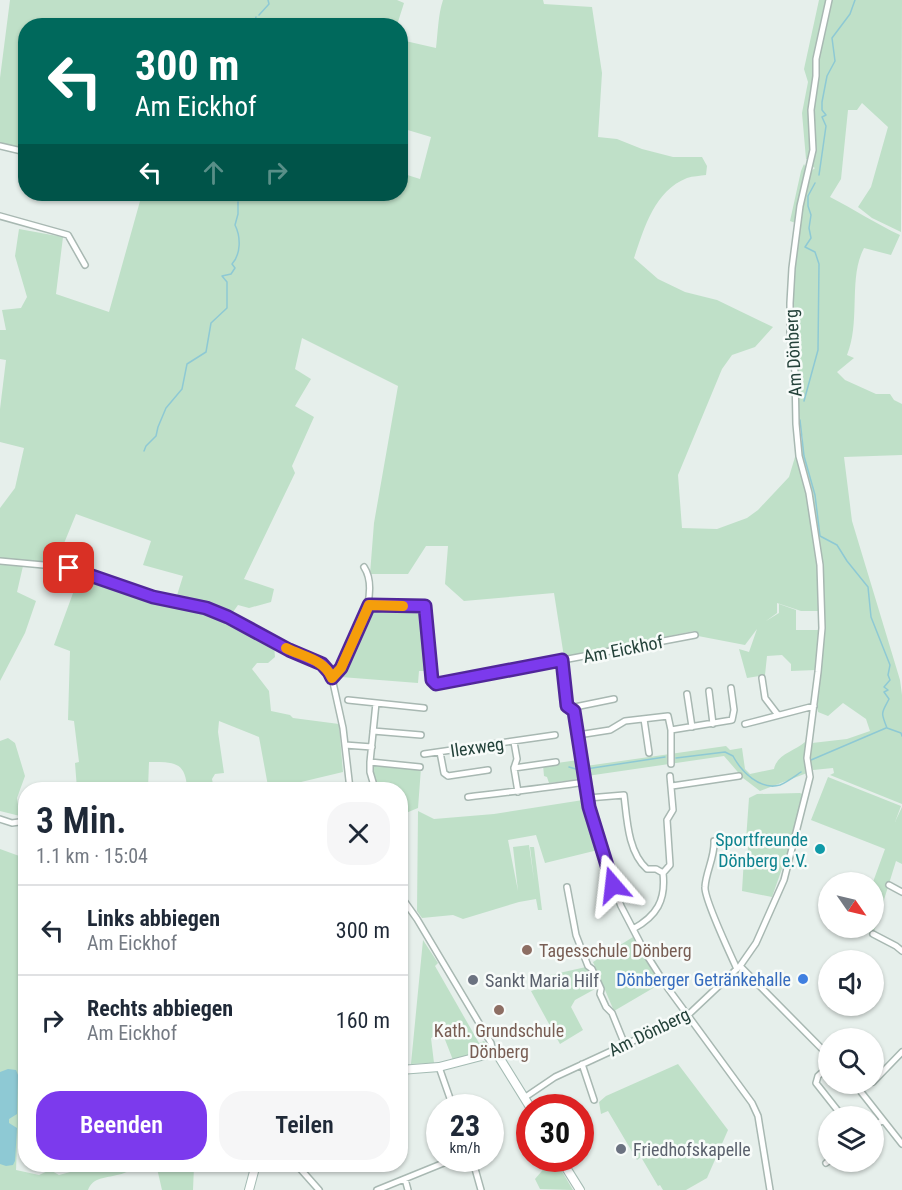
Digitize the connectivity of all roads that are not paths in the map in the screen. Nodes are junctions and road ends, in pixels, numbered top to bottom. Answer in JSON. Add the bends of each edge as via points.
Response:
{"nodes":[{"id":1,"x":829,"y":0,"type":"edge"},
{"id":2,"x":0,"y":146,"type":"edge"},
{"id":3,"x":18,"y":150,"type":"edge"},
{"id":4,"x":0,"y":216,"type":"edge"},
{"id":5,"x":85,"y":265,"type":"dead end"},
{"id":6,"x":0,"y":561,"type":"edge"},
{"id":7,"x":364,"y":567,"type":"dead end"},
{"id":8,"x":369,"y":605,"type":"junction"},
{"id":9,"x":695,"y":635,"type":"dead end"},
{"id":10,"x":562,"y":660,"type":"junction"},
{"id":11,"x":332,"y":678,"type":"junction"},
{"id":12,"x":762,"y":678,"type":"dead end"},
{"id":13,"x":731,"y":688,"type":"dead end"},
{"id":14,"x":709,"y":691,"type":"dead end"},
{"id":15,"x":687,"y":694,"type":"dead end"},
{"id":16,"x":614,"y":699,"type":"dead end"},
{"id":17,"x":348,"y":700,"type":"dead end"},
{"id":18,"x":376,"y":703,"type":"junction"},
{"id":19,"x":814,"y":706,"type":"junction"},
{"id":20,"x":424,"y":708,"type":"dead end"},
{"id":21,"x":570,"y":708,"type":"junction"},
{"id":22,"x":778,"y":715,"type":"junction"},
{"id":23,"x":644,"y":719,"type":"junction"},
{"id":24,"x":713,"y":724,"type":"junction"},
{"id":25,"x":745,"y":724,"type":"dead end"},
{"id":26,"x":692,"y":727,"type":"junction"},
{"id":27,"x":671,"y":730,"type":"junction"},
{"id":28,"x":373,"y":731,"type":"junction"},
{"id":29,"x":421,"y":735,"type":"dead end"},
{"id":30,"x":555,"y":735,"type":"dead end"},
{"id":31,"x":578,"y":735,"type":"junction"},
{"id":32,"x":514,"y":742,"type":"junction"},
{"id":33,"x":345,"y":746,"type":"junction"},
{"id":34,"x":372,"y":747,"type":"junction"},
{"id":35,"x":440,"y":752,"type":"junction"},
{"id":36,"x":649,"y":753,"type":"dead end"},
{"id":37,"x":424,"y":754,"type":"dead end"},
{"id":38,"x":370,"y":762,"type":"junction"},
{"id":39,"x":556,"y":762,"type":"dead end"},
{"id":40,"x":671,"y":764,"type":"dead end"},
{"id":41,"x":420,"y":766,"type":"dead end"},
{"id":42,"x":514,"y":768,"type":"junction"},
{"id":43,"x":488,"y":770,"type":"dead end"},
{"id":44,"x":670,"y":776,"type":"dead end"},
{"id":45,"x":739,"y":776,"type":"dead end"},
{"id":46,"x":349,"y":782,"type":"edge"},
{"id":47,"x":373,"y":782,"type":"edge"},
{"id":48,"x":585,"y":782,"type":"junction"},
{"id":49,"x":672,"y":786,"type":"junction"},
{"id":50,"x":518,"y":792,"type":"junction"},
{"id":51,"x":468,"y":797,"type":"dead end"},
{"id":52,"x":588,"y":798,"type":"junction"},
{"id":53,"x":0,"y":819,"type":"edge"},
{"id":54,"x":18,"y":822,"type":"edge"},
{"id":55,"x":714,"y":842,"type":"dead end"},
{"id":56,"x":663,"y":873,"type":"junction"},
{"id":57,"x":889,"y":885,"type":"dead end"},
{"id":58,"x":567,"y":886,"type":"dead end"},
{"id":59,"x":902,"y":892,"type":"edge"},
{"id":60,"x":408,"y":906,"type":"edge"},
{"id":61,"x":633,"y":929,"type":"junction"},
{"id":62,"x":881,"y":938,"type":"edge"},
{"id":63,"x":902,"y":951,"type":"edge"},
{"id":64,"x":739,"y":968,"type":"junction"},
{"id":65,"x":687,"y":1016,"type":"junction"},
{"id":66,"x":625,"y":1045,"type":"junction"},
{"id":67,"x":818,"y":1045,"type":"edge"},
{"id":68,"x":902,"y":1052,"type":"edge"},
{"id":69,"x":494,"y":1053,"type":"junction"},
{"id":70,"x":899,"y":1061,"type":"edge"},
{"id":71,"x":582,"y":1064,"type":"junction"},
{"id":72,"x":439,"y":1067,"type":"junction"},
{"id":73,"x":408,"y":1069,"type":"edge"},
{"id":74,"x":884,"y":1073,"type":"edge"},
{"id":75,"x":448,"y":1094,"type":"edge"},
{"id":76,"x":522,"y":1094,"type":"edge"},
{"id":77,"x":530,"y":1094,"type":"edge"},
{"id":78,"x":592,"y":1094,"type":"edge"},
{"id":79,"x":825,"y":1094,"type":"edge"},
{"id":80,"x":834,"y":1106,"type":"edge"},
{"id":81,"x":884,"y":1121,"type":"edge"},
{"id":82,"x":902,"y":1144,"type":"edge"},
{"id":83,"x":426,"y":1170,"type":"edge"},
{"id":84,"x":254,"y":1172,"type":"edge"},
{"id":85,"x":303,"y":1172,"type":"edge"},
{"id":86,"x":476,"y":1172,"type":"edge"},
{"id":87,"x":569,"y":1172,"type":"edge"},
{"id":88,"x":405,"y":1179,"type":"junction"},
{"id":89,"x":249,"y":1190,"type":"edge"},
{"id":90,"x":319,"y":1190,"type":"edge"},
{"id":91,"x":376,"y":1190,"type":"edge"},
{"id":92,"x":408,"y":1190,"type":"edge"},
{"id":93,"x":481,"y":1190,"type":"edge"},
{"id":94,"x":580,"y":1190,"type":"edge"},
{"id":95,"x":770,"y":1190,"type":"edge"}],
"edges":[{"from":1,"to":19,"type":"street","name":"Am Dönberg","via":[[816,59],[811,110],[813,150],[800,206],[790,303],[799,456],[820,565],[822,628]]},
{"from":2,"to":3,"type":"street"},
{"from":4,"to":5,"type":"street","via":[[68,235]]},
{"from":6,"to":11,"type":"street","via":[[62,566],[153,597],[206,608],[322,664]]},
{"from":7,"to":8,"type":"street"},
{"from":8,"to":10,"type":"street","name":"Am Eickhof","via":[[425,606],[432,680],[436,684]]},
{"from":8,"to":11,"type":"street","via":[[341,668]]},
{"from":9,"to":10,"type":"street","name":"Am Eickhof"},
{"from":10,"to":21,"type":"street"},
{"from":11,"to":33,"type":"street"},
{"from":12,"to":22,"type":"street","via":[[765,698]]},
{"from":13,"to":24,"type":"street","via":[[732,720]]},
{"from":14,"to":24,"type":"street"},
{"from":15,"to":26,"type":"street"},
{"from":16,"to":21,"type":"street"},
{"from":17,"to":18,"type":"street"},
{"from":18,"to":20,"type":"street"},
{"from":18,"to":28,"type":"street"},
{"from":19,"to":22,"type":"street"},
{"from":19,"to":64,"type":"street","name":"Am Dönberg","via":[[807,758],[810,777],[786,872],[767,920]]},
{"from":21,"to":31,"type":"street"},
{"from":22,"to":25,"type":"street"},
{"from":23,"to":27,"type":"street","via":[[668,716]]},
{"from":23,"to":31,"type":"street"},
{"from":23,"to":36,"type":"street"},
{"from":24,"to":26,"type":"street"},
{"from":26,"to":27,"type":"street"},
{"from":27,"to":40,"type":"street"},
{"from":28,"to":29,"type":"street"},
{"from":28,"to":34,"type":"street"},
{"from":30,"to":32,"type":"street","name":"Ilexweg"},
{"from":31,"to":48,"type":"street"},
{"from":32,"to":35,"type":"street","name":"Ilexweg"},
{"from":32,"to":42,"type":"street","name":"Ilexweg"},
{"from":33,"to":34,"type":"street"},
{"from":33,"to":46,"type":"street"},
{"from":34,"to":38,"type":"street"},
{"from":35,"to":37,"type":"street","name":"Ilexweg"},
{"from":35,"to":43,"type":"street","name":"Ilexweg","via":[[448,776]]},
{"from":38,"to":41,"type":"street"},
{"from":38,"to":47,"type":"street"},
{"from":39,"to":42,"type":"street","name":"Ilexweg"},
{"from":42,"to":50,"type":"street","name":"Ilexweg"},
{"from":44,"to":49,"type":"street"},
{"from":45,"to":49,"type":"street"},
{"from":48,"to":50,"type":"street"},
{"from":48,"to":52,"type":"street"},
{"from":49,"to":56,"type":"street","via":[[673,810],[667,820],[670,865]]},
{"from":50,"to":51,"type":"street"},
{"from":52,"to":56,"type":"street","via":[[624,795],[639,861],[647,869]]},
{"from":52,"to":61,"type":"street","via":[[613,885]]},
{"from":53,"to":54,"type":"street"},
{"from":55,"to":64,"type":"street","via":[[715,853],[705,889]]},
{"from":56,"to":61,"type":"street","via":[[664,892],[657,910]]},
{"from":57,"to":59,"type":"street"},
{"from":58,"to":66,"type":"street","via":[[576,935]]},
{"from":60,"to":69,"type":"street"},
{"from":61,"to":65,"type":"street"},
{"from":62,"to":63,"type":"street"},
{"from":64,"to":65,"type":"street","name":"Am Dönberg"},
{"from":64,"to":67,"type":"street"},
{"from":65,"to":66,"type":"street","name":"Am Dönberg"},
{"from":65,"to":95,"type":"street","via":[[752,1103],[758,1116]]},
{"from":66,"to":71,"type":"street","name":"Am Dönberg"},
{"from":68,"to":70,"type":"street"},
{"from":69,"to":72,"type":"street"},
{"from":69,"to":76,"type":"street"},
{"from":70,"to":74,"type":"street"},
{"from":71,"to":77,"type":"street","name":"Am Dönberg"},
{"from":71,"to":78,"type":"street"},
{"from":72,"to":73,"type":"street"},
{"from":72,"to":75,"type":"street"},
{"from":79,"to":80,"type":"street"},
{"from":81,"to":82,"type":"street"},
{"from":83,"to":88,"type":"street"},
{"from":84,"to":89,"type":"street"},
{"from":85,"to":90,"type":"street"},
{"from":86,"to":93,"type":"street"},
{"from":87,"to":94,"type":"street"},
{"from":88,"to":91,"type":"street"},
{"from":88,"to":92,"type":"street"}]}
